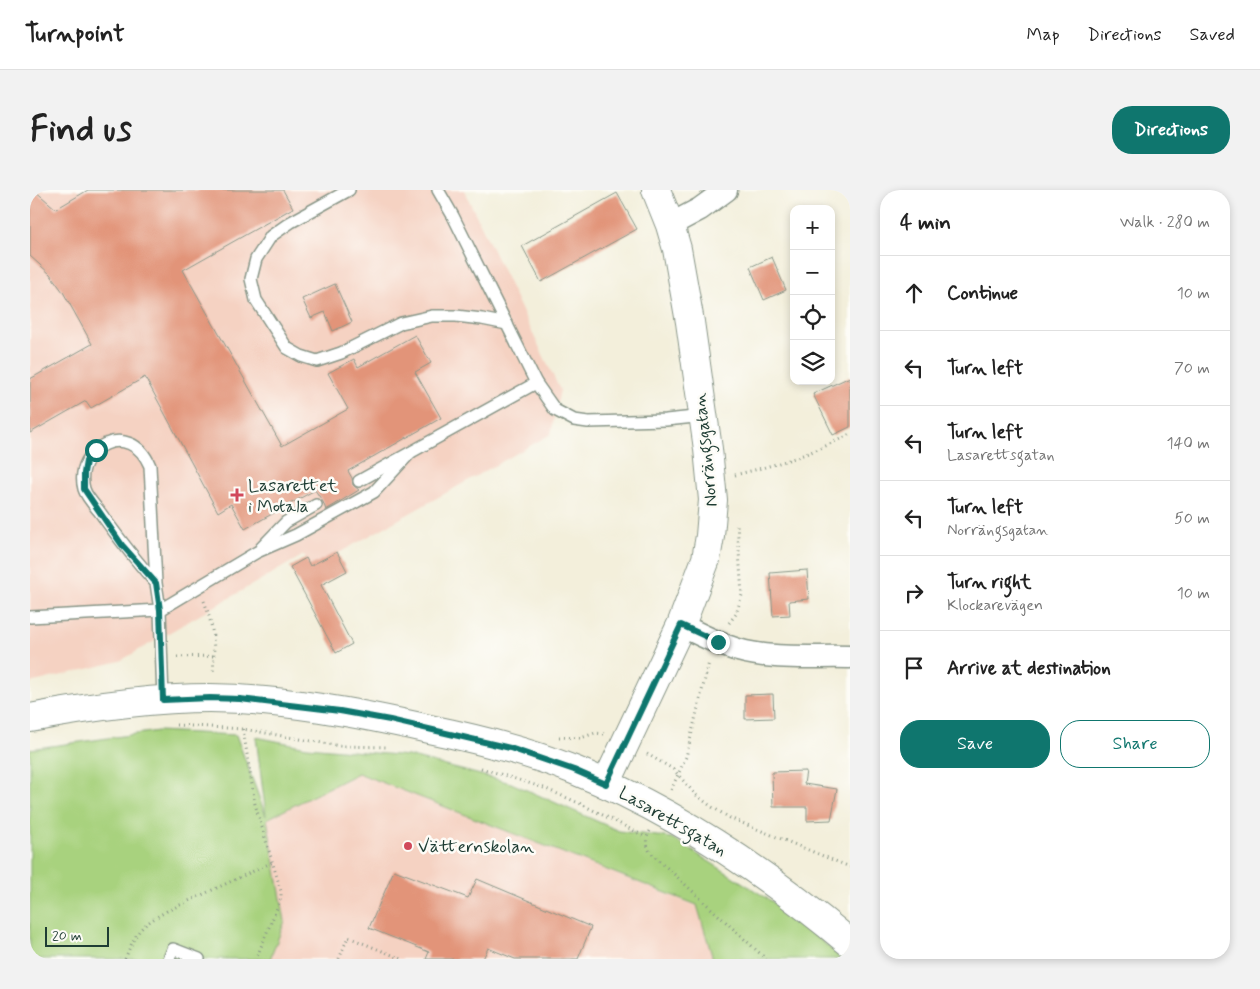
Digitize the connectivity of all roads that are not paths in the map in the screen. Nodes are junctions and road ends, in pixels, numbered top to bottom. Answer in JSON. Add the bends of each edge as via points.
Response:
{"nodes":[{"id":1,"x":349,"y":190,"type":"edge"},
{"id":2,"x":438,"y":190,"type":"edge"},
{"id":3,"x":656,"y":190,"type":"edge"},
{"id":4,"x":726,"y":190,"type":"edge"},
{"id":5,"x":670,"y":225,"type":"junction"},
{"id":6,"x":507,"y":324,"type":"junction"},
{"id":7,"x":536,"y":383,"type":"junction"},
{"id":8,"x":704,"y":416,"type":"junction"},
{"id":9,"x":410,"y":453,"type":"junction"},
{"id":10,"x":359,"y":480,"type":"dead end"},
{"id":11,"x":316,"y":505,"type":"dead end"},
{"id":12,"x":258,"y":552,"type":"junction"},
{"id":13,"x":156,"y":583,"type":"junction"},
{"id":14,"x":160,"y":610,"type":"junction"},
{"id":15,"x":30,"y":616,"type":"edge"},
{"id":16,"x":681,"y":625,"type":"junction"},
{"id":17,"x":850,"y":657,"type":"edge"},
{"id":18,"x":163,"y":700,"type":"junction"},
{"id":19,"x":30,"y":718,"type":"edge"},
{"id":20,"x":606,"y":784,"type":"junction"},
{"id":21,"x":850,"y":943,"type":"edge"},
{"id":22,"x":169,"y":959,"type":"edge"},
{"id":23,"x":199,"y":959,"type":"edge"}],
"edges":[{"from":1,"to":6,"type":"lane","via":[[271,236],[256,259],[251,278],[256,300],[287,348],[318,360],[401,323],[432,316],[456,316]]},
{"from":2,"to":6,"type":"lane"},
{"from":3,"to":5,"type":"street","name":"Norrängsgatan"},
{"from":4,"to":5,"type":"street"},
{"from":5,"to":8,"type":"street","name":"Norrängsgatan","via":[[684,282]]},
{"from":6,"to":7,"type":"lane"},
{"from":7,"to":8,"type":"lane","via":[[555,410],[574,420],[605,422]]},
{"from":7,"to":9,"type":"lane"},
{"from":8,"to":16,"type":"street","name":"Norrängsgatan","via":[[712,500],[710,536],[703,568]]},
{"from":9,"to":10,"type":"lane"},
{"from":9,"to":12,"type":"lane","via":[[374,492]]},
{"from":11,"to":12,"type":"lane","via":[[286,522]]},
{"from":12,"to":14,"type":"lane"},
{"from":13,"to":13,"type":"lane","via":[[150,466],[145,454],[133,445],[121,440],[108,443],[86,461],[84,489],[122,545]]},
{"from":13,"to":14,"type":"lane"},
{"from":14,"to":15,"type":"lane"},
{"from":14,"to":18,"type":"lane"},
{"from":16,"to":17,"type":"street","via":[[740,651]]},
{"from":16,"to":20,"type":"street","name":"Norrängsgatan"},
{"from":18,"to":19,"type":"street","name":"Lasarettsgatan"},
{"from":18,"to":20,"type":"street","name":"Lasarettsgatan","via":[[240,699],[390,720],[510,748],[566,766]]},
{"from":20,"to":21,"type":"street","name":"Lasarettsgatan","via":[[710,840],[781,888]]},
{"from":22,"to":23,"type":"lane","via":[[173,949]]}]}
